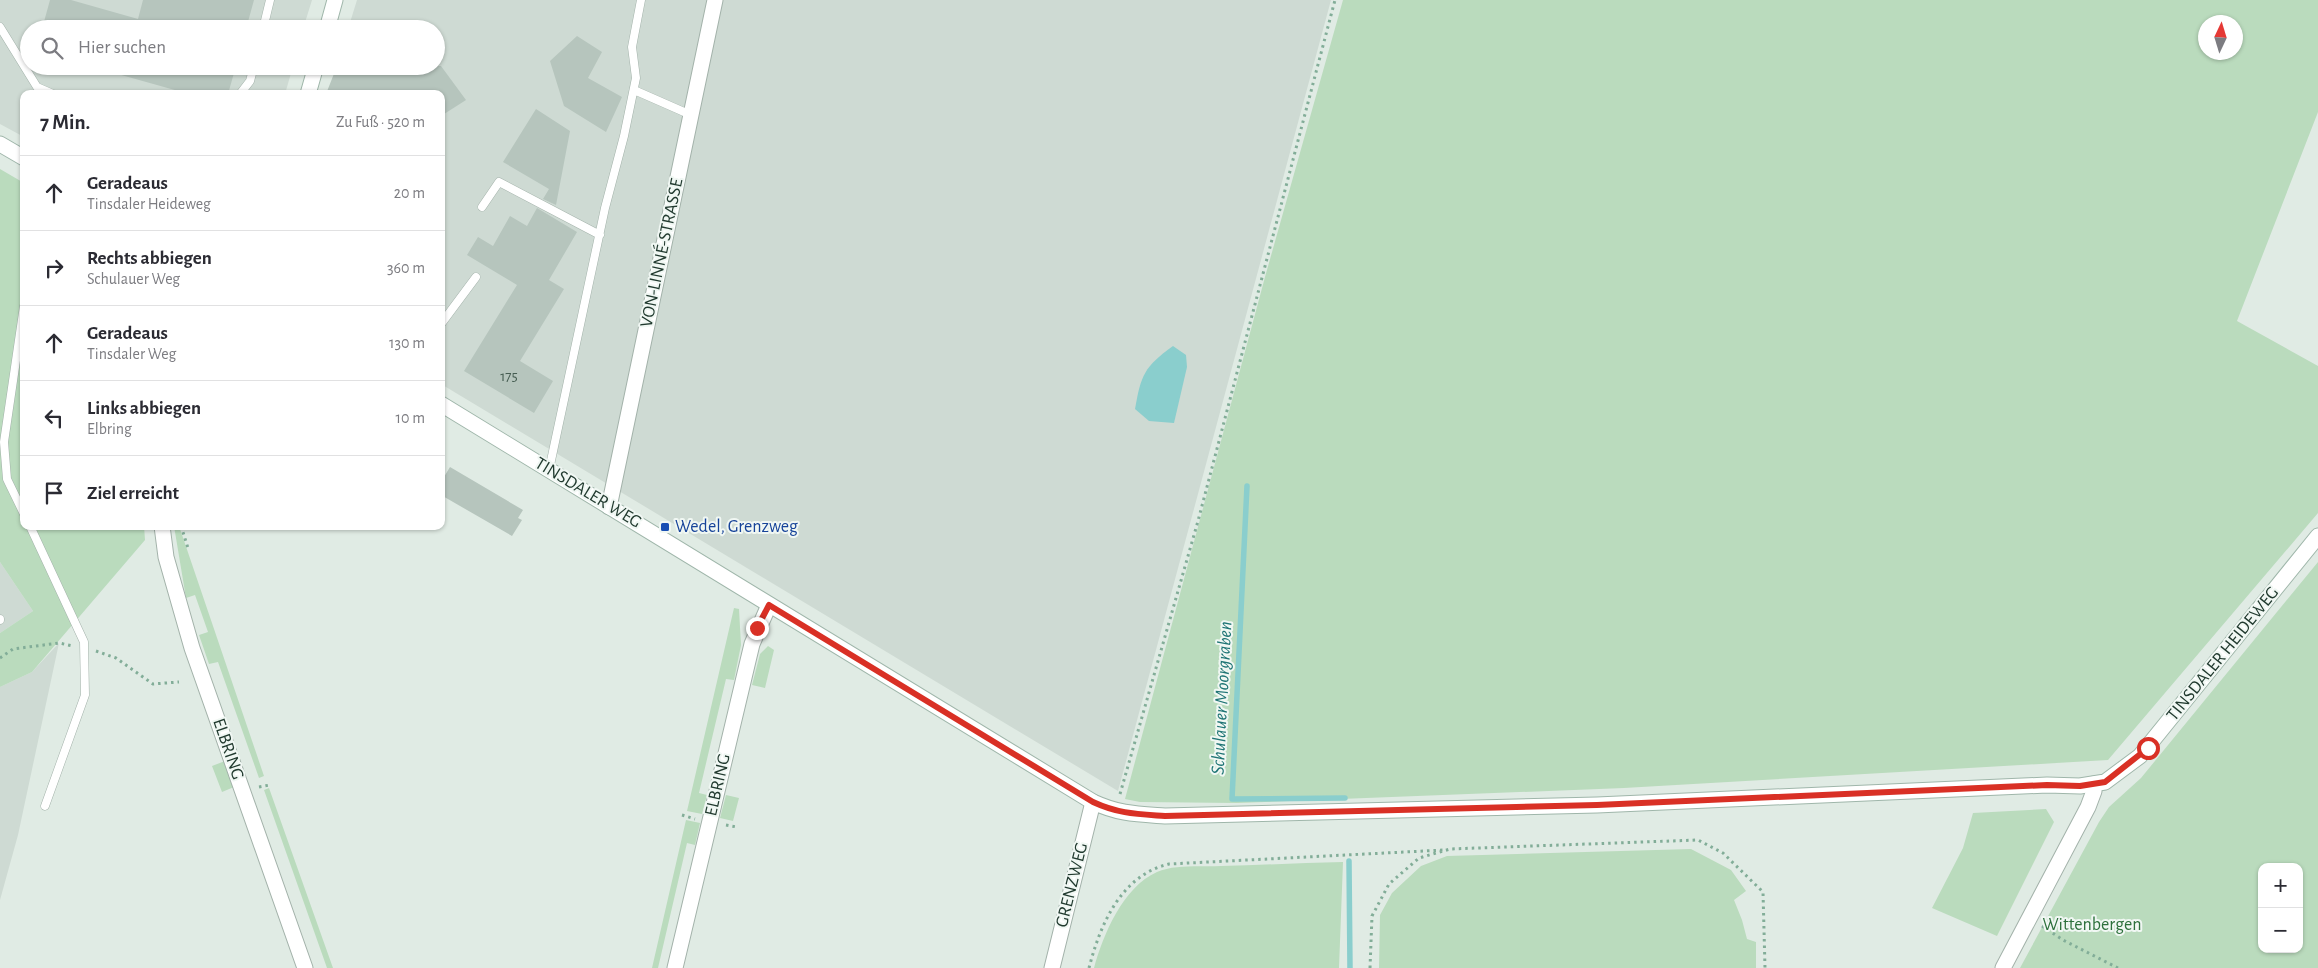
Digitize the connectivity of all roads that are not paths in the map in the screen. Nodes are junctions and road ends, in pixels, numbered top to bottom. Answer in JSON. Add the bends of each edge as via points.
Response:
{"nodes":[{"id":1,"x":270,"y":0,"type":"edge"},
{"id":2,"x":335,"y":0,"type":"edge"},
{"id":3,"x":641,"y":0,"type":"edge"},
{"id":4,"x":715,"y":0,"type":"edge"},
{"id":5,"x":265,"y":20,"type":"edge"},
{"id":6,"x":329,"y":20,"type":"edge"},
{"id":7,"x":0,"y":27,"type":"edge"},
{"id":8,"x":20,"y":59,"type":"edge"},
{"id":9,"x":30,"y":75,"type":"edge"},
{"id":10,"x":252,"y":75,"type":"edge"},
{"id":11,"x":313,"y":75,"type":"edge"},
{"id":12,"x":44,"y":90,"type":"edge"},
{"id":13,"x":243,"y":90,"type":"edge"},
{"id":14,"x":309,"y":90,"type":"edge"},
{"id":15,"x":634,"y":90,"type":"junction"},
{"id":16,"x":691,"y":115,"type":"junction"},
{"id":17,"x":0,"y":144,"type":"edge"},
{"id":18,"x":20,"y":156,"type":"edge"},
{"id":19,"x":482,"y":207,"type":"dead end"},
{"id":20,"x":600,"y":235,"type":"junction"},
{"id":21,"x":476,"y":277,"type":"dead end"},
{"id":22,"x":445,"y":319,"type":"edge"},
{"id":23,"x":20,"y":333,"type":"edge"},
{"id":24,"x":445,"y":406,"type":"edge"},
{"id":25,"x":549,"y":470,"type":"junction"},
{"id":26,"x":20,"y":506,"type":"edge"},
{"id":27,"x":609,"y":507,"type":"junction"},
{"id":28,"x":32,"y":530,"type":"edge"},
{"id":29,"x":163,"y":530,"type":"edge"},
{"id":30,"x":2318,"y":536,"type":"edge"},
{"id":31,"x":769,"y":605,"type":"junction"},
{"id":32,"x":2094,"y":784,"type":"junction"},
{"id":33,"x":1093,"y":802,"type":"junction"},
{"id":34,"x":45,"y":806,"type":"dead end"},
{"id":35,"x":305,"y":968,"type":"edge"},
{"id":36,"x":675,"y":968,"type":"edge"},
{"id":37,"x":1052,"y":968,"type":"edge"},
{"id":38,"x":2003,"y":968,"type":"edge"}],
"edges":[{"from":1,"to":5,"type":"lane"},
{"from":2,"to":6,"type":"street"},
{"from":3,"to":15,"type":"lane","via":[[632,47],[636,78]]},
{"from":4,"to":16,"type":"street","name":"VON-LINNÉ-STRASSE"},
{"from":7,"to":8,"type":"lane"},
{"from":9,"to":12,"type":"lane","via":[[37,87]]},
{"from":10,"to":13,"type":"lane"},
{"from":11,"to":14,"type":"street"},
{"from":15,"to":16,"type":"lane"},
{"from":15,"to":20,"type":"lane"},
{"from":16,"to":27,"type":"street","name":"VON-LINNÉ-STRASSE"},
{"from":17,"to":18,"type":"street"},
{"from":19,"to":20,"type":"lane","via":[[499,182]]},
{"from":20,"to":25,"type":"lane"},
{"from":21,"to":22,"type":"lane"},
{"from":23,"to":26,"type":"lane","via":[[4,442],[7,479]]},
{"from":24,"to":25,"type":"street","name":"TINSDALER WEG"},
{"from":25,"to":27,"type":"street","name":"TINSDALER WEG"},
{"from":27,"to":31,"type":"street","name":"TINSDALER WEG"},
{"from":28,"to":34,"type":"lane","via":[[84,642],[85,695]]},
{"from":29,"to":35,"type":"street","name":"ELBRING","via":[[166,557],[190,639]]},
{"from":30,"to":32,"type":"street","name":"TINSDALER HEIDEWEG","via":[[2148,748],[2105,782]]},
{"from":31,"to":33,"type":"street","name":"TINSDALER WEG"},
{"from":31,"to":36,"type":"street","name":"ELBRING","via":[[752,644]]},
{"from":32,"to":33,"type":"street","name":"TINSDALER WEG","via":[[1597,805],[1165,816],[1114,812]]},
{"from":32,"to":38,"type":"street","via":[[2091,801]]},
{"from":33,"to":37,"type":"street","name":"GRENZWEG"}]}
